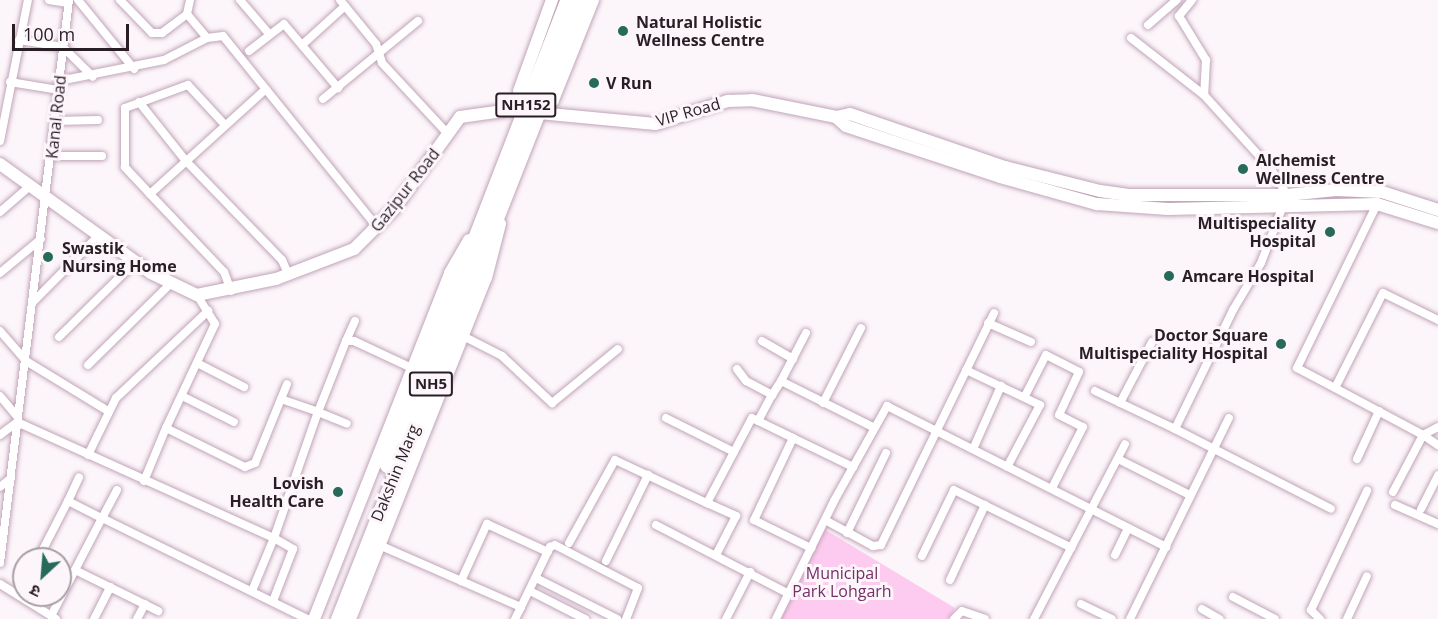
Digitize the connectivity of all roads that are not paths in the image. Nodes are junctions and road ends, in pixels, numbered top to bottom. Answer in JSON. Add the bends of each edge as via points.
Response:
{"nodes":[{"id":1,"x":28,"y":0,"type":"edge"},
{"id":2,"x":49,"y":0,"type":"edge"},
{"id":3,"x":78,"y":0,"type":"edge"},
{"id":4,"x":120,"y":0,"type":"edge"},
{"id":5,"x":190,"y":0,"type":"edge"},
{"id":6,"x":240,"y":0,"type":"edge"},
{"id":7,"x":552,"y":0,"type":"edge"},
{"id":8,"x":567,"y":0,"type":"edge"},
{"id":9,"x":582,"y":0,"type":"edge"},
{"id":10,"x":593,"y":0,"type":"edge"},
{"id":11,"x":1177,"y":0,"type":"edge"},
{"id":12,"x":1192,"y":0,"type":"edge"},
{"id":13,"x":68,"y":1,"type":"edge"},
{"id":14,"x":343,"y":3,"type":"edge"},
{"id":15,"x":188,"y":14,"type":"junction"},
{"id":16,"x":418,"y":21,"type":"dead end"},
{"id":17,"x":1148,"y":25,"type":"dead end"},
{"id":18,"x":269,"y":34,"type":"junction"},
{"id":19,"x":207,"y":38,"type":"junction"},
{"id":20,"x":1131,"y":38,"type":"dead end"},
{"id":21,"x":19,"y":40,"type":"junction"},
{"id":22,"x":302,"y":45,"type":"junction"},
{"id":23,"x":63,"y":47,"type":"junction"},
{"id":24,"x":249,"y":51,"type":"dead end"},
{"id":25,"x":379,"y":54,"type":"junction"},
{"id":26,"x":134,"y":69,"type":"junction"},
{"id":27,"x":93,"y":77,"type":"junction"},
{"id":28,"x":10,"y":82,"type":"junction"},
{"id":29,"x":59,"y":86,"type":"junction"},
{"id":30,"x":338,"y":88,"type":"junction"},
{"id":31,"x":266,"y":89,"type":"junction"},
{"id":32,"x":1204,"y":95,"type":"junction"},
{"id":33,"x":323,"y":99,"type":"dead end"},
{"id":34,"x":139,"y":102,"type":"junction"},
{"id":35,"x":530,"y":108,"type":"junction"},
{"id":36,"x":836,"y":117,"type":"junction"},
{"id":37,"x":98,"y":120,"type":"dead end"},
{"id":38,"x":55,"y":121,"type":"junction"},
{"id":39,"x":225,"y":125,"type":"junction"},
{"id":40,"x":448,"y":134,"type":"junction"},
{"id":41,"x":0,"y":141,"type":"edge"},
{"id":42,"x":52,"y":156,"type":"junction"},
{"id":43,"x":102,"y":156,"type":"dead end"},
{"id":44,"x":186,"y":161,"type":"junction"},
{"id":45,"x":1,"y":167,"type":"edge"},
{"id":46,"x":30,"y":186,"type":"junction"},
{"id":47,"x":150,"y":194,"type":"junction"},
{"id":48,"x":507,"y":194,"type":"junction"},
{"id":49,"x":1165,"y":195,"type":"junction"},
{"id":50,"x":47,"y":199,"type":"junction"},
{"id":51,"x":1286,"y":201,"type":"junction"},
{"id":52,"x":1377,"y":204,"type":"junction"},
{"id":53,"x":1168,"y":209,"type":"junction"},
{"id":54,"x":486,"y":210,"type":"junction"},
{"id":55,"x":1438,"y":210,"type":"edge"},
{"id":56,"x":0,"y":212,"type":"edge"},
{"id":57,"x":1438,"y":223,"type":"edge"},
{"id":58,"x":377,"y":227,"type":"junction"},
{"id":59,"x":99,"y":236,"type":"junction"},
{"id":60,"x":41,"y":239,"type":"junction"},
{"id":61,"x":135,"y":262,"type":"junction"},
{"id":62,"x":0,"y":273,"type":"edge"},
{"id":63,"x":289,"y":276,"type":"junction"},
{"id":64,"x":169,"y":285,"type":"junction"},
{"id":65,"x":231,"y":291,"type":"junction"},
{"id":66,"x":197,"y":295,"type":"junction"},
{"id":67,"x":33,"y":302,"type":"junction"},
{"id":68,"x":208,"y":311,"type":"junction"},
{"id":69,"x":994,"y":313,"type":"dead end"},
{"id":70,"x":1438,"y":320,"type":"edge"},
{"id":71,"x":355,"y":321,"type":"dead end"},
{"id":72,"x":988,"y":323,"type":"junction"},
{"id":73,"x":861,"y":328,"type":"dead end"},
{"id":74,"x":0,"y":331,"type":"edge"},
{"id":75,"x":806,"y":333,"type":"dead end"},
{"id":76,"x":463,"y":336,"type":"junction"},
{"id":77,"x":59,"y":337,"type":"dead end"},
{"id":78,"x":346,"y":341,"type":"junction"},
{"id":79,"x":762,"y":341,"type":"dead end"},
{"id":80,"x":1031,"y":342,"type":"dead end"},
{"id":81,"x":1152,"y":342,"type":"dead end"},
{"id":82,"x":618,"y":349,"type":"dead end"},
{"id":83,"x":793,"y":359,"type":"junction"},
{"id":84,"x":26,"y":361,"type":"junction"},
{"id":85,"x":197,"y":363,"type":"junction"},
{"id":86,"x":88,"y":365,"type":"dead end"},
{"id":87,"x":412,"y":368,"type":"junction"},
{"id":88,"x":737,"y":369,"type":"dead end"},
{"id":89,"x":966,"y":370,"type":"junction"},
{"id":90,"x":781,"y":381,"type":"junction"},
{"id":91,"x":287,"y":384,"type":"dead end"},
{"id":92,"x":244,"y":387,"type":"dead end"},
{"id":93,"x":1001,"y":387,"type":"junction"},
{"id":94,"x":1335,"y":388,"type":"junction"},
{"id":95,"x":1095,"y":391,"type":"dead end"},
{"id":96,"x":772,"y":395,"type":"junction"},
{"id":97,"x":0,"y":396,"type":"edge"},
{"id":98,"x":182,"y":396,"type":"junction"},
{"id":99,"x":1025,"y":396,"type":"junction"},
{"id":100,"x":281,"y":399,"type":"junction"},
{"id":101,"x":824,"y":403,"type":"junction"},
{"id":102,"x":1120,"y":403,"type":"junction"},
{"id":103,"x":108,"y":411,"type":"junction"},
{"id":104,"x":1379,"y":411,"type":"junction"},
{"id":105,"x":318,"y":412,"type":"junction"},
{"id":106,"x":666,"y":418,"type":"dead end"},
{"id":107,"x":1229,"y":418,"type":"dead end"},
{"id":108,"x":17,"y":419,"type":"junction"},
{"id":109,"x":758,"y":421,"type":"junction"},
{"id":110,"x":234,"y":422,"type":"dead end"},
{"id":111,"x":346,"y":424,"type":"dead end"},
{"id":112,"x":873,"y":427,"type":"junction"},
{"id":113,"x":1438,"y":427,"type":"edge"},
{"id":114,"x":166,"y":428,"type":"junction"},
{"id":115,"x":937,"y":429,"type":"junction"},
{"id":116,"x":1175,"y":429,"type":"junction"},
{"id":117,"x":0,"y":435,"type":"edge"},
{"id":118,"x":1423,"y":435,"type":"junction"},
{"id":119,"x":793,"y":438,"type":"junction"},
{"id":120,"x":1125,"y":444,"type":"dead end"},
{"id":121,"x":1438,"y":445,"type":"edge"},
{"id":122,"x":974,"y":447,"type":"junction"},
{"id":123,"x":1212,"y":450,"type":"junction"},
{"id":124,"x":734,"y":452,"type":"junction"},
{"id":125,"x":886,"y":453,"type":"dead end"},
{"id":126,"x":88,"y":455,"type":"junction"},
{"id":127,"x":1118,"y":459,"type":"junction"},
{"id":128,"x":1357,"y":459,"type":"dead end"},
{"id":129,"x":853,"y":467,"type":"junction"},
{"id":130,"x":1007,"y":467,"type":"junction"},
{"id":131,"x":648,"y":475,"type":"junction"},
{"id":132,"x":1438,"y":475,"type":"edge"},
{"id":133,"x":79,"y":477,"type":"dead end"},
{"id":134,"x":11,"y":478,"type":"junction"},
{"id":135,"x":144,"y":481,"type":"junction"},
{"id":136,"x":0,"y":487,"type":"edge"},
{"id":137,"x":1052,"y":488,"type":"junction"},
{"id":138,"x":117,"y":490,"type":"dead end"},
{"id":139,"x":1367,"y":491,"type":"dead end"},
{"id":140,"x":1393,"y":492,"type":"dead end"},
{"id":141,"x":1190,"y":495,"type":"junction"},
{"id":142,"x":68,"y":501,"type":"junction"},
{"id":143,"x":706,"y":503,"type":"junction"},
{"id":144,"x":985,"y":505,"type":"junction"},
{"id":145,"x":1395,"y":505,"type":"dead end"},
{"id":146,"x":1093,"y":509,"type":"junction"},
{"id":147,"x":1331,"y":509,"type":"dead end"},
{"id":148,"x":1421,"y":509,"type":"dead end"},
{"id":149,"x":102,"y":518,"type":"junction"},
{"id":150,"x":825,"y":520,"type":"junction"},
{"id":151,"x":1438,"y":524,"type":"edge"},
{"id":152,"x":656,"y":525,"type":"dead end"},
{"id":153,"x":1128,"y":528,"type":"junction"},
{"id":154,"x":847,"y":533,"type":"junction"},
{"id":155,"x":274,"y":538,"type":"junction"},
{"id":156,"x":569,"y":543,"type":"dead end"},
{"id":157,"x":379,"y":545,"type":"junction"},
{"id":158,"x":44,"y":547,"type":"edge"},
{"id":159,"x":1166,"y":547,"type":"junction"},
{"id":160,"x":811,"y":548,"type":"junction"},
{"id":161,"x":1072,"y":548,"type":"junction"},
{"id":162,"x":548,"y":552,"type":"junction"},
{"id":163,"x":716,"y":555,"type":"junction"},
{"id":164,"x":1115,"y":555,"type":"dead end"},
{"id":165,"x":921,"y":556,"type":"dead end"},
{"id":166,"x":606,"y":561,"type":"dead end"},
{"id":167,"x":0,"y":563,"type":"edge"},
{"id":168,"x":75,"y":570,"type":"junction"},
{"id":169,"x":351,"y":572,"type":"junction"},
{"id":170,"x":750,"y":572,"type":"junction"},
{"id":171,"x":1367,"y":576,"type":"dead end"},
{"id":172,"x":536,"y":578,"type":"junction"},
{"id":173,"x":950,"y":580,"type":"dead end"},
{"id":174,"x":461,"y":581,"type":"junction"},
{"id":175,"x":110,"y":587,"type":"junction"},
{"id":176,"x":252,"y":591,"type":"junction"},
{"id":177,"x":530,"y":591,"type":"junction"},
{"id":178,"x":789,"y":594,"type":"junction"},
{"id":179,"x":1233,"y":597,"type":"dead end"},
{"id":180,"x":273,"y":601,"type":"junction"},
{"id":181,"x":145,"y":604,"type":"junction"},
{"id":182,"x":1081,"y":604,"type":"dead end"},
{"id":183,"x":39,"y":607,"type":"edge"},
{"id":184,"x":521,"y":607,"type":"junction"},
{"id":185,"x":1202,"y":609,"type":"dead end"},
{"id":186,"x":158,"y":611,"type":"dead end"},
{"id":187,"x":54,"y":616,"type":"edge"},
{"id":188,"x":94,"y":619,"type":"edge"},
{"id":189,"x":137,"y":619,"type":"edge"},
{"id":190,"x":307,"y":619,"type":"edge"},
{"id":191,"x":314,"y":619,"type":"edge"},
{"id":192,"x":328,"y":619,"type":"edge"},
{"id":193,"x":338,"y":619,"type":"edge"},
{"id":194,"x":350,"y":619,"type":"edge"},
{"id":195,"x":515,"y":619,"type":"edge"},
{"id":196,"x":585,"y":619,"type":"edge"},
{"id":197,"x":617,"y":619,"type":"edge"},
{"id":198,"x":626,"y":619,"type":"edge"},
{"id":199,"x":726,"y":619,"type":"edge"},
{"id":200,"x":776,"y":619,"type":"edge"},
{"id":201,"x":954,"y":619,"type":"edge"},
{"id":202,"x":985,"y":619,"type":"edge"},
{"id":203,"x":1034,"y":619,"type":"edge"},
{"id":204,"x":1112,"y":619,"type":"edge"},
{"id":205,"x":1131,"y":619,"type":"edge"},
{"id":206,"x":1219,"y":619,"type":"edge"},
{"id":207,"x":1275,"y":619,"type":"edge"},
{"id":208,"x":1320,"y":619,"type":"edge"},
{"id":209,"x":1347,"y":619,"type":"edge"}],
"edges":[{"from":1,"to":21,"type":"street"},
{"from":2,"to":13,"type":"street"},
{"from":3,"to":26,"type":"street"},
{"from":4,"to":15,"type":"street","via":[[152,33],[162,33]]},
{"from":5,"to":15,"type":"street"},
{"from":6,"to":18,"type":"street"},
{"from":7,"to":35,"type":"street","via":[[519,91]]},
{"from":8,"to":35,"type":"highway","number":"NH152"},
{"from":9,"to":35,"type":"highway","number":"NH152"},
{"from":10,"to":35,"type":"street","via":[[553,100]]},
{"from":11,"to":17,"type":"street"},
{"from":12,"to":32,"type":"street","via":[[1179,16],[1206,60]]},
{"from":13,"to":23,"type":"street","name":"Kanal Road"},
{"from":14,"to":22,"type":"street"},
{"from":14,"to":25,"type":"street","via":[[376,44]]},
{"from":15,"to":19,"type":"street"},
{"from":16,"to":25,"type":"street"},
{"from":18,"to":22,"type":"street","via":[[284,24]]},
{"from":18,"to":24,"type":"street"},
{"from":19,"to":26,"type":"street","via":[[164,60]]},
{"from":19,"to":31,"type":"street","via":[[223,36]]},
{"from":20,"to":32,"type":"street"},
{"from":21,"to":23,"type":"street"},
{"from":21,"to":28,"type":"street"},
{"from":22,"to":30,"type":"street"},
{"from":23,"to":27,"type":"street"},
{"from":23,"to":29,"type":"street","name":"Kanal Road"},
{"from":25,"to":30,"type":"street"},
{"from":25,"to":40,"type":"street","via":[[382,63]]},
{"from":26,"to":27,"type":"street"},
{"from":27,"to":29,"type":"street"},
{"from":28,"to":29,"type":"street"},
{"from":28,"to":41,"type":"street"},
{"from":29,"to":38,"type":"street","name":"Kanal Road"},
{"from":30,"to":33,"type":"street"},
{"from":31,"to":39,"type":"street"},
{"from":31,"to":58,"type":"street"},
{"from":32,"to":51,"type":"street","via":[[1271,169]]},
{"from":34,"to":39,"type":"street","via":[[188,86]]},
{"from":34,"to":44,"type":"street"},
{"from":34,"to":47,"type":"street","via":[[125,108],[125,167]]},
{"from":35,"to":36,"type":"street","name":"VIP Road","via":[[655,124],[728,101],[752,100]]},
{"from":35,"to":40,"type":"street","name":"Gazipur Road","via":[[460,117]]},
{"from":35,"to":48,"type":"highway","number":"NH152"},
{"from":35,"to":54,"type":"highway","number":"NH152"},
{"from":36,"to":49,"type":"street","via":[[850,114],[1061,183],[1127,195]]},
{"from":36,"to":53,"type":"street","via":[[846,126],[1057,195],[1136,209]]},
{"from":37,"to":38,"type":"street"},
{"from":38,"to":42,"type":"street","name":"Kanal Road"},
{"from":39,"to":44,"type":"street"},
{"from":40,"to":58,"type":"street","name":"Gazipur Road"},
{"from":42,"to":43,"type":"street"},
{"from":42,"to":50,"type":"street","name":"Kanal Road"},
{"from":44,"to":47,"type":"street"},
{"from":44,"to":63,"type":"street","via":[[282,260]]},
{"from":45,"to":46,"type":"street","name":"Gazipur Road"},
{"from":46,"to":50,"type":"street","name":"Gazipur Road"},
{"from":46,"to":56,"type":"street"},
{"from":47,"to":65,"type":"street","via":[[224,273]]},
{"from":48,"to":76,"type":"street","number":"NH152","via":[[486,278]]},
{"from":48,"to":169,"type":"highway","name":"Dakshin Marg","number":"NH5"},
{"from":49,"to":51,"type":"street"},
{"from":49,"to":53,"type":"street"},
{"from":50,"to":59,"type":"street","name":"Gazipur Road"},
{"from":50,"to":60,"type":"street","name":"Kanal Road"},
{"from":51,"to":52,"type":"street"},
{"from":51,"to":53,"type":"street"},
{"from":51,"to":55,"type":"street","via":[[1336,190],[1382,192]]},
{"from":51,"to":116,"type":"street","via":[[1261,263],[1233,310]]},
{"from":52,"to":57,"type":"street"},
{"from":52,"to":94,"type":"street","via":[[1297,368]]},
{"from":54,"to":87,"type":"street","name":"Dakshin Marg","number":"NH152","via":[[450,273]]},
{"from":54,"to":169,"type":"highway","number":"NH5"},
{"from":58,"to":63,"type":"street","name":"Gazipur Road","via":[[354,249]]},
{"from":59,"to":61,"type":"street","name":"Gazipur Road"},
{"from":59,"to":67,"type":"street"},
{"from":60,"to":62,"type":"street"},
{"from":60,"to":67,"type":"street","name":"Kanal Road"},
{"from":61,"to":64,"type":"street","name":"Gazipur Road"},
{"from":61,"to":77,"type":"street"},
{"from":63,"to":65,"type":"street","name":"Gazipur Road"},
{"from":64,"to":66,"type":"street","name":"Gazipur Road"},
{"from":64,"to":86,"type":"street"},
{"from":65,"to":66,"type":"street","name":"Gazipur Road"},
{"from":66,"to":68,"type":"street"},
{"from":67,"to":84,"type":"street","name":"Kanal Road"},
{"from":68,"to":85,"type":"street","via":[[215,324]]},
{"from":68,"to":103,"type":"street","via":[[122,390]]},
{"from":69,"to":72,"type":"street"},
{"from":70,"to":94,"type":"street","via":[[1383,293]]},
{"from":71,"to":78,"type":"street"},
{"from":72,"to":80,"type":"street"},
{"from":72,"to":89,"type":"street"},
{"from":73,"to":101,"type":"street"},
{"from":74,"to":84,"type":"street"},
{"from":75,"to":83,"type":"street"},
{"from":76,"to":82,"type":"street","via":[[502,356],[552,403]]},
{"from":76,"to":157,"type":"street","number":"NH152"},
{"from":78,"to":87,"type":"street","via":[[354,341]]},
{"from":78,"to":105,"type":"street"},
{"from":79,"to":83,"type":"street"},
{"from":81,"to":102,"type":"street"},
{"from":83,"to":90,"type":"street"},
{"from":84,"to":103,"type":"street"},
{"from":84,"to":108,"type":"street","name":"Kanal Road"},
{"from":85,"to":92,"type":"street"},
{"from":85,"to":98,"type":"street"},
{"from":87,"to":191,"type":"street","name":"Dakshin Marg","number":"NH152"},
{"from":88,"to":96,"type":"street","via":[[746,381]]},
{"from":89,"to":93,"type":"street"},
{"from":89,"to":115,"type":"street"},
{"from":90,"to":96,"type":"street"},
{"from":90,"to":101,"type":"street"},
{"from":91,"to":100,"type":"street"},
{"from":93,"to":99,"type":"street"},
{"from":93,"to":122,"type":"street"},
{"from":94,"to":104,"type":"street"},
{"from":95,"to":102,"type":"street"},
{"from":96,"to":109,"type":"street"},
{"from":97,"to":108,"type":"street"},
{"from":98,"to":110,"type":"street"},
{"from":98,"to":114,"type":"street"},
{"from":99,"to":130,"type":"street","via":[[1040,405]]},
{"from":99,"to":137,"type":"street","via":[[1046,355],[1079,372],[1059,415],[1083,427]]},
{"from":100,"to":105,"type":"street"},
{"from":100,"to":114,"type":"street","via":[[250,468]]},
{"from":101,"to":112,"type":"street"},
{"from":102,"to":116,"type":"street"},
{"from":103,"to":126,"type":"street"},
{"from":104,"to":118,"type":"street"},
{"from":104,"to":128,"type":"street"},
{"from":105,"to":111,"type":"street"},
{"from":105,"to":155,"type":"street"},
{"from":106,"to":124,"type":"street"},
{"from":107,"to":123,"type":"street"},
{"from":108,"to":117,"type":"street"},
{"from":108,"to":126,"type":"street"},
{"from":108,"to":134,"type":"street","name":"Kanal Road"},
{"from":109,"to":119,"type":"street"},
{"from":109,"to":124,"type":"street","via":[[752,418]]},
{"from":112,"to":115,"type":"street","via":[[887,406]]},
{"from":112,"to":129,"type":"street"},
{"from":113,"to":118,"type":"street"},
{"from":114,"to":135,"type":"street"},
{"from":115,"to":122,"type":"street"},
{"from":115,"to":154,"type":"street","via":[[881,545]]},
{"from":116,"to":123,"type":"street"},
{"from":118,"to":121,"type":"street"},
{"from":118,"to":140,"type":"street"},
{"from":119,"to":129,"type":"street"},
{"from":119,"to":160,"type":"street","via":[[754,520]]},
{"from":120,"to":127,"type":"street"},
{"from":122,"to":130,"type":"street"},
{"from":123,"to":141,"type":"street"},
{"from":123,"to":147,"type":"street"},
{"from":124,"to":143,"type":"street"},
{"from":125,"to":154,"type":"street"},
{"from":126,"to":135,"type":"street"},
{"from":127,"to":141,"type":"street"},
{"from":127,"to":146,"type":"street"},
{"from":129,"to":150,"type":"street"},
{"from":130,"to":137,"type":"street"},
{"from":131,"to":143,"type":"street"},
{"from":131,"to":156,"type":"street","via":[[611,462]]},
{"from":131,"to":166,"type":"street"},
{"from":132,"to":148,"type":"street"},
{"from":133,"to":142,"type":"street"},
{"from":134,"to":136,"type":"street"},
{"from":134,"to":167,"type":"street","name":"Kanal Road"},
{"from":135,"to":155,"type":"street"},
{"from":137,"to":146,"type":"street"},
{"from":138,"to":149,"type":"street"},
{"from":139,"to":208,"type":"street","via":[[1311,610]]},
{"from":141,"to":159,"type":"street"},
{"from":142,"to":149,"type":"street"},
{"from":142,"to":158,"type":"street"},
{"from":143,"to":163,"type":"street","via":[[736,516]]},
{"from":144,"to":161,"type":"street"},
{"from":144,"to":165,"type":"street","via":[[954,490]]},
{"from":144,"to":173,"type":"street"},
{"from":145,"to":151,"type":"street"},
{"from":146,"to":153,"type":"street"},
{"from":146,"to":161,"type":"street"},
{"from":149,"to":168,"type":"street"},
{"from":149,"to":176,"type":"street"},
{"from":150,"to":154,"type":"street"},
{"from":150,"to":160,"type":"street"},
{"from":152,"to":163,"type":"street"},
{"from":153,"to":159,"type":"street"},
{"from":153,"to":164,"type":"street"},
{"from":155,"to":176,"type":"street"},
{"from":155,"to":180,"type":"street","via":[[292,549]]},
{"from":157,"to":174,"type":"street"},
{"from":157,"to":194,"type":"street","number":"NH152"},
{"from":159,"to":205,"type":"street"},
{"from":160,"to":178,"type":"street"},
{"from":161,"to":203,"type":"street"},
{"from":162,"to":172,"type":"street"},
{"from":162,"to":174,"type":"street","via":[[487,524]]},
{"from":162,"to":198,"type":"street","via":[[552,545],[558,546],[638,588]]},
{"from":163,"to":170,"type":"street"},
{"from":168,"to":175,"type":"street"},
{"from":168,"to":187,"type":"street"},
{"from":169,"to":192,"type":"highway","number":"NH5"},
{"from":169,"to":193,"type":"highway","name":"Dakshin Marg","number":"NH5"},
{"from":170,"to":178,"type":"street"},
{"from":170,"to":199,"type":"street"},
{"from":171,"to":209,"type":"street"},
{"from":172,"to":177,"type":"street"},
{"from":172,"to":197,"type":"street"},
{"from":174,"to":184,"type":"street"},
{"from":175,"to":181,"type":"street"},
{"from":175,"to":188,"type":"street"},
{"from":176,"to":180,"type":"street"},
{"from":177,"to":184,"type":"street"},
{"from":177,"to":196,"type":"street"},
{"from":178,"to":200,"type":"street"},
{"from":179,"to":207,"type":"street"},
{"from":180,"to":190,"type":"street"},
{"from":181,"to":186,"type":"street"},
{"from":181,"to":189,"type":"street"},
{"from":182,"to":204,"type":"street"},
{"from":183,"to":187,"type":"street"},
{"from":184,"to":195,"type":"street"},
{"from":185,"to":206,"type":"street"},
{"from":201,"to":202,"type":"street","via":[[963,611]]}]}
